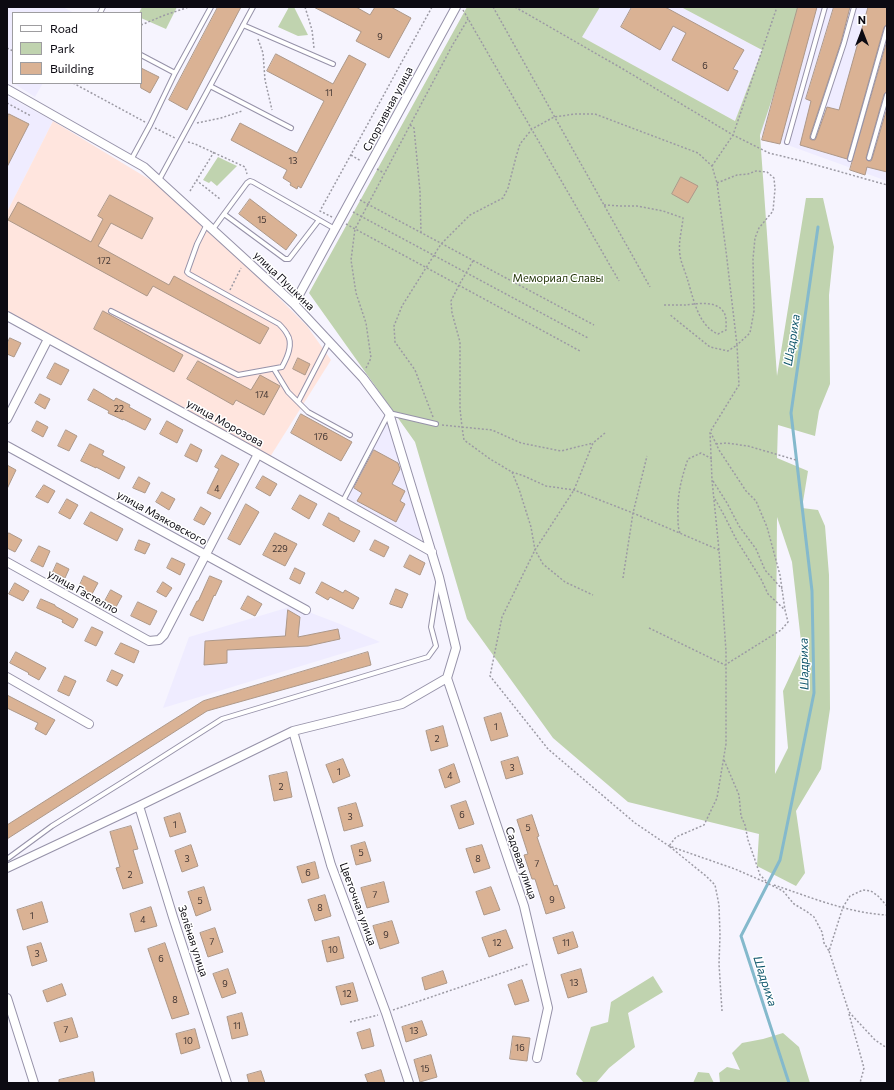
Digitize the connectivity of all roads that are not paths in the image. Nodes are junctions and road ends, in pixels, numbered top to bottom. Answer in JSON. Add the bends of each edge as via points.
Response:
{"nodes":[{"id":1,"x":211,"y":7,"type":"edge"},
{"id":2,"x":253,"y":7,"type":"edge"},
{"id":3,"x":456,"y":7,"type":"edge"},
{"id":4,"x":825,"y":7,"type":"edge"},
{"id":5,"x":854,"y":7,"type":"edge"},
{"id":6,"x":243,"y":25,"type":"junction"},
{"id":7,"x":887,"y":28,"type":"edge"},
{"id":8,"x":142,"y":56,"type":"edge"},
{"id":9,"x":333,"y":64,"type":"dead end"},
{"id":10,"x":175,"y":72,"type":"junction"},
{"id":11,"x":210,"y":86,"type":"junction"},
{"id":12,"x":7,"y":89,"type":"edge"},
{"id":13,"x":887,"y":95,"type":"edge"},
{"id":14,"x":291,"y":128,"type":"dead end"},
{"id":15,"x":813,"y":137,"type":"dead end"},
{"id":16,"x":786,"y":142,"type":"dead end"},
{"id":17,"x":869,"y":158,"type":"dead end"},
{"id":18,"x":850,"y":159,"type":"dead end"},
{"id":19,"x":131,"y":160,"type":"junction"},
{"id":20,"x":159,"y":180,"type":"junction"},
{"id":21,"x":224,"y":214,"type":"junction"},
{"id":22,"x":319,"y":220,"type":"junction"},
{"id":23,"x":210,"y":227,"type":"junction"},
{"id":24,"x":335,"y":229,"type":"junction"},
{"id":25,"x":294,"y":304,"type":"junction"},
{"id":26,"x":111,"y":311,"type":"dead end"},
{"id":27,"x":7,"y":316,"type":"edge"},
{"id":28,"x":48,"y":339,"type":"junction"},
{"id":29,"x":329,"y":342,"type":"junction"},
{"id":30,"x":274,"y":368,"type":"junction"},
{"id":31,"x":298,"y":402,"type":"junction"},
{"id":32,"x":389,"y":413,"type":"junction"},
{"id":33,"x":7,"y":419,"type":"edge"},
{"id":34,"x":436,"y":424,"type":"road end"},
{"id":35,"x":350,"y":435,"type":"dead end"},
{"id":36,"x":7,"y":446,"type":"edge"},
{"id":37,"x":258,"y":454,"type":"junction"},
{"id":38,"x":343,"y":501,"type":"junction"},
{"id":39,"x":432,"y":552,"type":"junction"},
{"id":40,"x":205,"y":554,"type":"junction"},
{"id":41,"x":7,"y":562,"type":"edge"},
{"id":42,"x":439,"y":577,"type":"junction"},
{"id":43,"x":306,"y":610,"type":"dead end"},
{"id":44,"x":7,"y":677,"type":"edge"},
{"id":45,"x":447,"y":678,"type":"junction"},
{"id":46,"x":90,"y":724,"type":"dead end"},
{"id":47,"x":293,"y":731,"type":"junction"},
{"id":48,"x":139,"y":806,"type":"junction"},
{"id":49,"x":7,"y":859,"type":"edge"},
{"id":50,"x":7,"y":868,"type":"edge"},
{"id":51,"x":7,"y":998,"type":"edge"},
{"id":52,"x":537,"y":1058,"type":"dead end"},
{"id":53,"x":34,"y":1083,"type":"edge"},
{"id":54,"x":227,"y":1083,"type":"edge"},
{"id":55,"x":409,"y":1083,"type":"edge"}],
"edges":[{"from":1,"to":10,"type":"lane"},
{"from":2,"to":6,"type":"lane"},
{"from":3,"to":24,"type":"street","name":"Спортивная улица"},
{"from":4,"to":16,"type":"lane"},
{"from":5,"to":15,"type":"lane"},
{"from":6,"to":9,"type":"lane"},
{"from":6,"to":11,"type":"lane"},
{"from":7,"to":18,"type":"lane"},
{"from":8,"to":10,"type":"lane"},
{"from":10,"to":19,"type":"lane"},
{"from":11,"to":14,"type":"lane"},
{"from":11,"to":20,"type":"lane"},
{"from":12,"to":19,"type":"street","name":"улица Пушкина"},
{"from":13,"to":17,"type":"lane"},
{"from":19,"to":20,"type":"street","name":"улица Пушкина"},
{"from":20,"to":23,"type":"street","name":"улица Пушкина"},
{"from":21,"to":22,"type":"lane","via":[[247,183],[254,182]]},
{"from":21,"to":22,"type":"lane","via":[[287,260]]},
{"from":21,"to":23,"type":"lane"},
{"from":22,"to":24,"type":"lane"},
{"from":23,"to":25,"type":"street","name":"улица Пушкина"},
{"from":23,"to":30,"type":"lane","via":[[197,244],[187,272],[279,324],[288,335],[289,354],[282,367]]},
{"from":24,"to":25,"type":"street","name":"Спортивная улица"},
{"from":25,"to":29,"type":"street","name":"улица Пушкина"},
{"from":26,"to":30,"type":"lane","via":[[238,375]]},
{"from":27,"to":28,"type":"street","name":"улица Морозова"},
{"from":28,"to":33,"type":"street"},
{"from":28,"to":37,"type":"street","name":"улица Морозова"},
{"from":29,"to":31,"type":"lane"},
{"from":29,"to":32,"type":"street","name":"улица Пушкина"},
{"from":30,"to":31,"type":"lane","via":[[288,392]]},
{"from":31,"to":35,"type":"lane","via":[[308,412]]},
{"from":32,"to":34,"type":"lane"},
{"from":32,"to":38,"type":"lane"},
{"from":32,"to":39,"type":"street","name":"улица Пушкина"},
{"from":36,"to":40,"type":"street","name":"улица Маяковского"},
{"from":37,"to":38,"type":"street","name":"улица Морозова"},
{"from":37,"to":40,"type":"street"},
{"from":38,"to":39,"type":"street","name":"улица Морозова"},
{"from":39,"to":42,"type":"street","name":"улица Пушкина"},
{"from":40,"to":41,"type":"street","name":"улица Гастелло","via":[[164,634],[159,640],[149,641]]},
{"from":40,"to":43,"type":"street","name":"улица Маяковского"},
{"from":42,"to":45,"type":"street","name":"улица Пушкина","via":[[456,648]]},
{"from":42,"to":49,"type":"lane","via":[[431,627],[436,646],[428,657],[222,719],[52,826]]},
{"from":44,"to":46,"type":"street"},
{"from":45,"to":47,"type":"street","via":[[402,704]]},
{"from":45,"to":52,"type":"street","name":"Садовая улица","via":[[524,906],[537,960],[548,1008]]},
{"from":47,"to":48,"type":"street"},
{"from":47,"to":55,"type":"street","name":"Цветочная улица","via":[[331,865],[386,1012]]},
{"from":48,"to":50,"type":"street"},
{"from":48,"to":54,"type":"street","name":"Зелёная улица"},
{"from":51,"to":53,"type":"street"}]}
